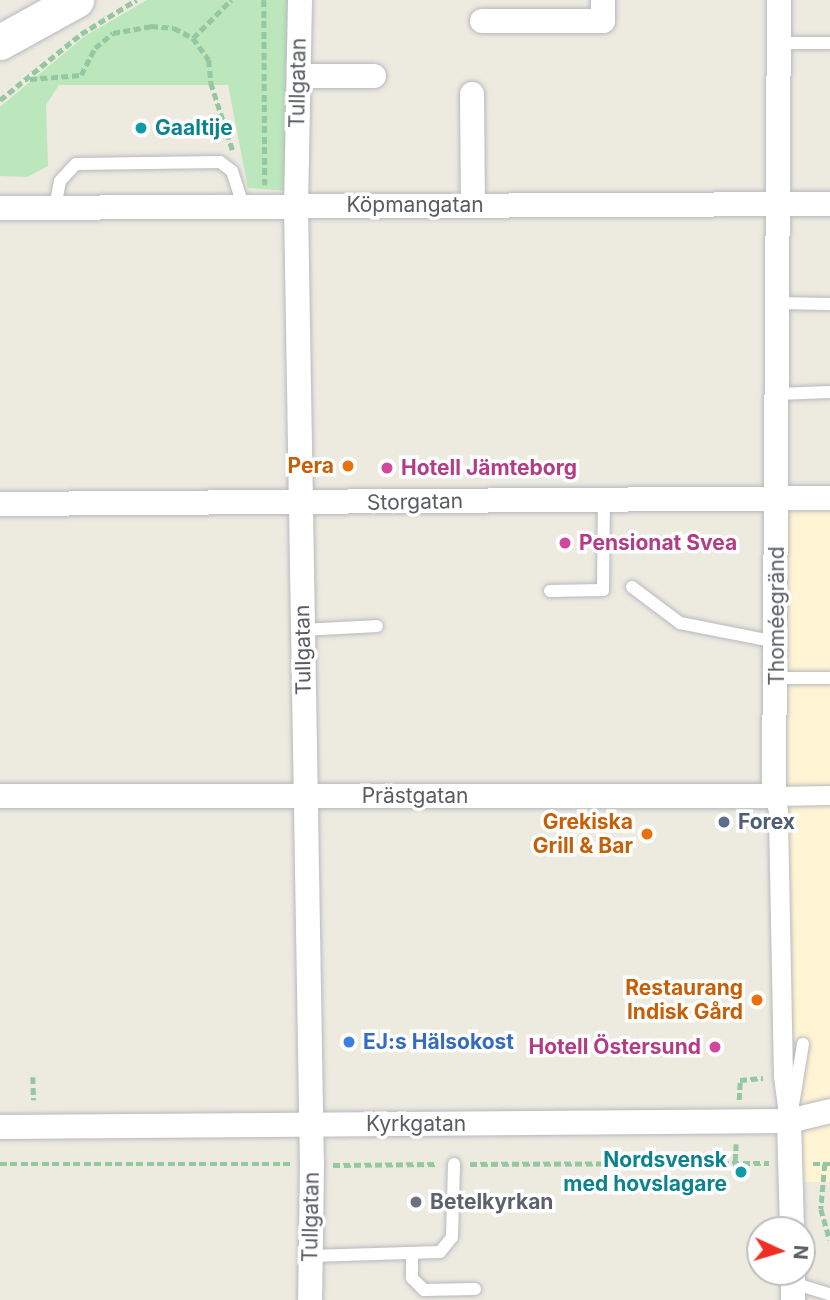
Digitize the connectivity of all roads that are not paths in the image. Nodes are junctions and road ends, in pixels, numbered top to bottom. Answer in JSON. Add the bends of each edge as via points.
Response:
{"nodes":[{"id":1,"x":76,"y":0,"type":"edge"},
{"id":2,"x":300,"y":0,"type":"edge"},
{"id":3,"x":603,"y":0,"type":"edge"},
{"id":4,"x":779,"y":0,"type":"edge"},
{"id":5,"x":482,"y":21,"type":"dead end"},
{"id":6,"x":0,"y":42,"type":"edge"},
{"id":7,"x":778,"y":43,"type":"junction"},
{"id":8,"x":830,"y":43,"type":"edge"},
{"id":9,"x":299,"y":76,"type":"junction"},
{"id":10,"x":374,"y":76,"type":"dead end"},
{"id":11,"x":472,"y":94,"type":"dead end"},
{"id":12,"x":777,"y":204,"type":"junction"},
{"id":13,"x":830,"y":204,"type":"edge"},
{"id":14,"x":254,"y":205,"type":"junction"},
{"id":15,"x":296,"y":205,"type":"junction"},
{"id":16,"x":473,"y":205,"type":"junction"},
{"id":17,"x":0,"y":208,"type":"edge"},
{"id":18,"x":55,"y":208,"type":"junction"},
{"id":19,"x":777,"y":303,"type":"junction"},
{"id":20,"x":830,"y":304,"type":"edge"},
{"id":21,"x":830,"y":392,"type":"edge"},
{"id":22,"x":776,"y":394,"type":"junction"},
{"id":23,"x":830,"y":498,"type":"edge"},
{"id":24,"x":604,"y":499,"type":"junction"},
{"id":25,"x":777,"y":499,"type":"junction"},
{"id":26,"x":0,"y":504,"type":"edge"},
{"id":27,"x":301,"y":504,"type":"junction"},
{"id":28,"x":632,"y":587,"type":"dead end"},
{"id":29,"x":550,"y":591,"type":"dead end"},
{"id":30,"x":377,"y":626,"type":"dead end"},
{"id":31,"x":303,"y":630,"type":"junction"},
{"id":32,"x":777,"y":642,"type":"junction"},
{"id":33,"x":777,"y":678,"type":"junction"},
{"id":34,"x":830,"y":678,"type":"edge"},
{"id":35,"x":830,"y":795,"type":"edge"},
{"id":36,"x":0,"y":796,"type":"edge"},
{"id":37,"x":306,"y":796,"type":"junction"},
{"id":38,"x":774,"y":796,"type":"junction"},
{"id":39,"x":803,"y":1044,"type":"dead end"},
{"id":40,"x":830,"y":1111,"type":"edge"},
{"id":41,"x":789,"y":1121,"type":"junction"},
{"id":42,"x":311,"y":1124,"type":"junction"},
{"id":43,"x":0,"y":1127,"type":"edge"},
{"id":44,"x":454,"y":1164,"type":"road end"},
{"id":45,"x":792,"y":1216,"type":"edge"},
{"id":46,"x":412,"y":1253,"type":"junction"},
{"id":47,"x":310,"y":1256,"type":"junction"},
{"id":48,"x":797,"y":1286,"type":"edge"},
{"id":49,"x":475,"y":1290,"type":"dead end"},
{"id":50,"x":830,"y":1294,"type":"edge"},
{"id":51,"x":310,"y":1300,"type":"edge"}],
"edges":[{"from":1,"to":6,"type":"main road"},
{"from":2,"to":9,"type":"street","name":"Tullgatan"},
{"from":3,"to":5,"type":"street","via":[[603,22]]},
{"from":4,"to":7,"type":"street","name":"Thoméegränd"},
{"from":7,"to":8,"type":"lane"},
{"from":7,"to":12,"type":"street","name":"Thoméegränd"},
{"from":9,"to":10,"type":"street"},
{"from":9,"to":15,"type":"street","name":"Tullgatan"},
{"from":11,"to":16,"type":"street"},
{"from":12,"to":13,"type":"street","name":"Köpmangatan"},
{"from":12,"to":16,"type":"street","name":"Köpmangatan"},
{"from":12,"to":19,"type":"street","name":"Thoméegränd"},
{"from":14,"to":15,"type":"street","name":"Köpmangatan"},
{"from":14,"to":18,"type":"street","name":"Köpmangatan"},
{"from":14,"to":18,"type":"lane","via":[[232,170],[220,162],[76,164],[60,181]]},
{"from":15,"to":16,"type":"street","name":"Köpmangatan"},
{"from":15,"to":27,"type":"street","name":"Tullgatan"},
{"from":17,"to":18,"type":"street","name":"Köpmangatan"},
{"from":19,"to":20,"type":"lane"},
{"from":19,"to":22,"type":"street","name":"Thoméegränd"},
{"from":21,"to":22,"type":"lane"},
{"from":22,"to":25,"type":"street","name":"Thoméegränd"},
{"from":23,"to":25,"type":"street","name":"Storgatan"},
{"from":24,"to":25,"type":"street","name":"Storgatan"},
{"from":24,"to":27,"type":"street","name":"Storgatan"},
{"from":24,"to":29,"type":"lane","via":[[603,590]]},
{"from":25,"to":32,"type":"street","name":"Thoméegränd"},
{"from":26,"to":27,"type":"street","name":"Storgatan"},
{"from":27,"to":31,"type":"street","name":"Tullgatan"},
{"from":28,"to":32,"type":"lane","via":[[680,623]]},
{"from":30,"to":31,"type":"lane"},
{"from":31,"to":37,"type":"street","name":"Tullgatan"},
{"from":32,"to":33,"type":"street","name":"Thoméegränd"},
{"from":33,"to":34,"type":"lane"},
{"from":33,"to":38,"type":"street","name":"Thoméegränd"},
{"from":35,"to":38,"type":"street","name":"Prästgatan"},
{"from":36,"to":37,"type":"street","name":"Prästgatan"},
{"from":37,"to":38,"type":"street","name":"Prästgatan"},
{"from":37,"to":42,"type":"street","name":"Tullgatan"},
{"from":38,"to":41,"type":"street","name":"Thoméegränd","via":[[778,810],[783,1076]]},
{"from":39,"to":41,"type":"lane"},
{"from":40,"to":41,"type":"street","name":"Kyrkgatan"},
{"from":41,"to":42,"type":"street","name":"Kyrkgatan"},
{"from":41,"to":45,"type":"street","name":"Thoméegränd"},
{"from":42,"to":43,"type":"street","name":"Kyrkgatan"},
{"from":42,"to":47,"type":"street","name":"Tullgatan"},
{"from":44,"to":46,"type":"lane","via":[[452,1237],[440,1252]]},
{"from":46,"to":47,"type":"lane"},
{"from":46,"to":49,"type":"lane","via":[[412,1278],[424,1290]]},
{"from":47,"to":51,"type":"street","name":"Tullgatan"},
{"from":48,"to":50,"type":"lane"}]}
